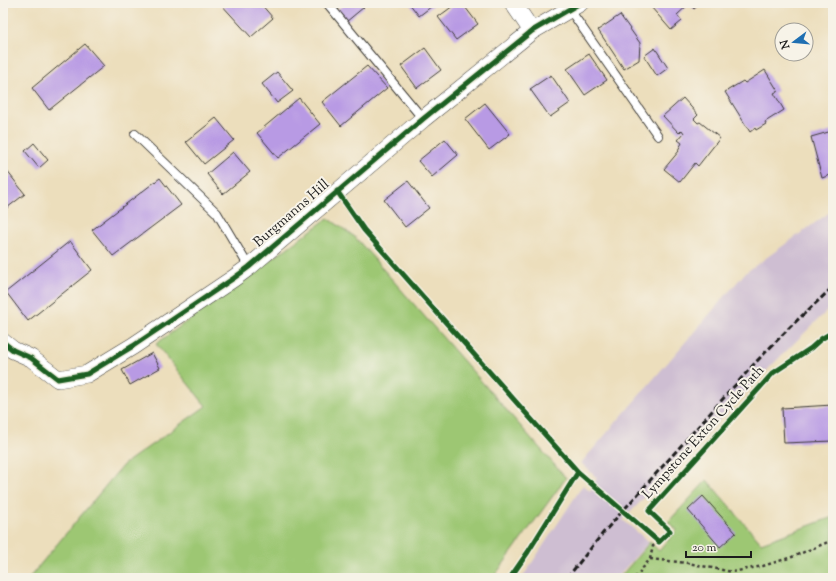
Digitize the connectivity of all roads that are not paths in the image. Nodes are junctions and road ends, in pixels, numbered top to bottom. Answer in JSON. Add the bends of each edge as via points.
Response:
{"nodes":[{"id":1,"x":327,"y":3,"type":"edge"},
{"id":2,"x":513,"y":3,"type":"edge"},
{"id":3,"x":575,"y":6,"type":"edge"},
{"id":4,"x":532,"y":32,"type":"junction"},
{"id":5,"x":423,"y":119,"type":"junction"},
{"id":6,"x":135,"y":134,"type":"dead end"},
{"id":7,"x":658,"y":136,"type":"dead end"},
{"id":8,"x":249,"y":267,"type":"junction"},
{"id":9,"x":3,"y":342,"type":"edge"}],
"edges":[{"from":1,"to":5,"type":"lane"},
{"from":2,"to":4,"type":"street"},
{"from":3,"to":4,"type":"street","name":"Burgmanns Hill"},
{"from":3,"to":7,"type":"lane"},
{"from":4,"to":5,"type":"street","name":"Burgmanns Hill"},
{"from":5,"to":8,"type":"street","name":"Burgmanns Hill"},
{"from":6,"to":8,"type":"lane","via":[[217,213]]},
{"from":8,"to":9,"type":"street","name":"Burgmanns Hill","via":[[87,374],[58,379],[31,358],[12,350]]}]}
